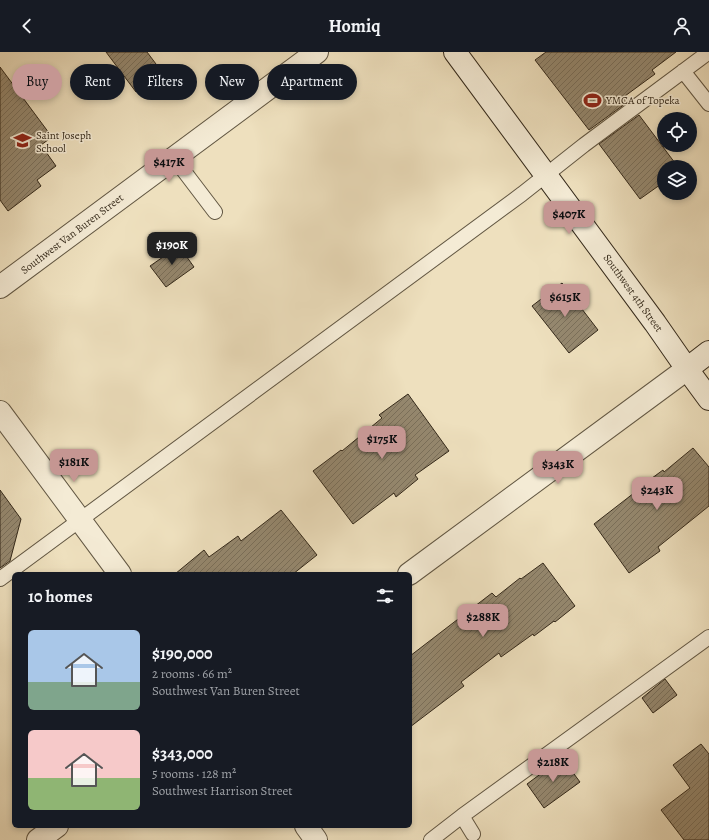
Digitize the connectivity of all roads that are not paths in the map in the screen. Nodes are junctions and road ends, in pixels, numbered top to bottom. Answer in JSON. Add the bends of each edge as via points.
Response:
{"nodes":[{"id":1,"x":317,"y":52,"type":"edge"},
{"id":2,"x":456,"y":52,"type":"edge"},
{"id":3,"x":709,"y":52,"type":"edge"},
{"id":4,"x":683,"y":71,"type":"junction"},
{"id":5,"x":709,"y":104,"type":"edge"},
{"id":6,"x":174,"y":158,"type":"junction"},
{"id":7,"x":546,"y":175,"type":"junction"},
{"id":8,"x":216,"y":212,"type":"dead end"},
{"id":9,"x":0,"y":287,"type":"edge"},
{"id":10,"x":709,"y":352,"type":"edge"},
{"id":11,"x":687,"y":369,"type":"junction"},
{"id":12,"x":709,"y":399,"type":"edge"},
{"id":13,"x":0,"y":412,"type":"edge"},
{"id":14,"x":80,"y":520,"type":"junction"},
{"id":15,"x":119,"y":572,"type":"edge"},
{"id":16,"x":412,"y":572,"type":"edge"},
{"id":17,"x":0,"y":579,"type":"edge"},
{"id":18,"x":709,"y":637,"type":"edge"},
{"id":19,"x":462,"y":816,"type":"junction"},
{"id":20,"x":54,"y":828,"type":"edge"},
{"id":21,"x":307,"y":828,"type":"edge"},
{"id":22,"x":474,"y":834,"type":"dead end"},
{"id":23,"x":38,"y":840,"type":"edge"},
{"id":24,"x":316,"y":840,"type":"edge"},
{"id":25,"x":431,"y":840,"type":"edge"}],
"edges":[{"from":1,"to":6,"type":"street","name":"Southwest Van Buren Street"},
{"from":2,"to":7,"type":"street","name":"Southwest 4th Street"},
{"from":3,"to":4,"type":"lane"},
{"from":4,"to":5,"type":"lane"},
{"from":4,"to":7,"type":"lane"},
{"from":6,"to":8,"type":"lane"},
{"from":6,"to":9,"type":"street","name":"Southwest Van Buren Street"},
{"from":7,"to":11,"type":"street","name":"Southwest 4th Street"},
{"from":7,"to":14,"type":"lane"},
{"from":10,"to":11,"type":"street"},
{"from":11,"to":12,"type":"street","name":"Southwest 4th Street"},
{"from":11,"to":16,"type":"street"},
{"from":13,"to":14,"type":"street"},
{"from":14,"to":15,"type":"street"},
{"from":14,"to":17,"type":"lane"},
{"from":18,"to":19,"type":"lane"},
{"from":19,"to":22,"type":"lane"},
{"from":19,"to":25,"type":"lane"},
{"from":20,"to":23,"type":"street"},
{"from":21,"to":24,"type":"street"}]}
